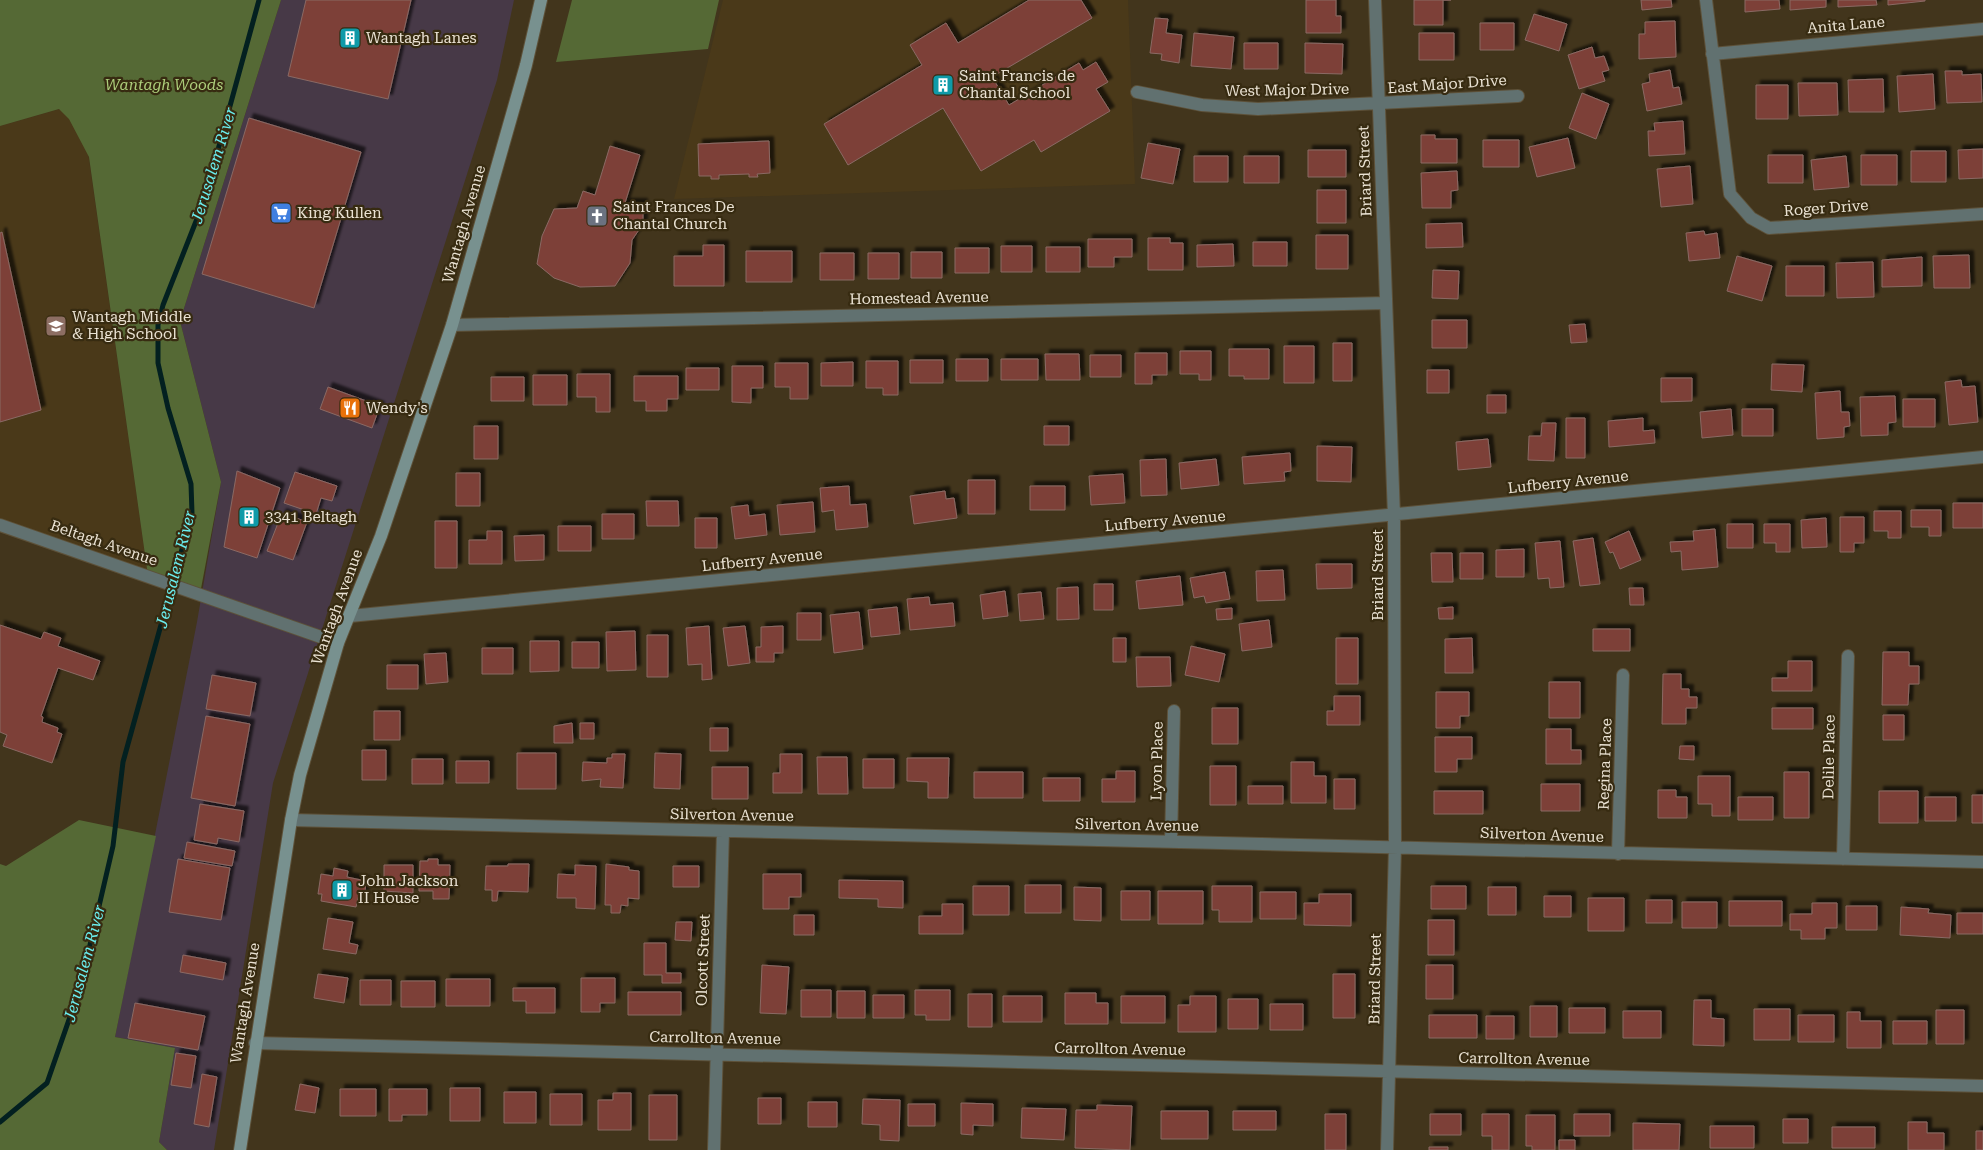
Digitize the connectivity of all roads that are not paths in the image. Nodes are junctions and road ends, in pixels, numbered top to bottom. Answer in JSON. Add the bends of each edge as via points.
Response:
{"nodes":[{"id":1,"x":540,"y":0,"type":"edge"},
{"id":2,"x":1375,"y":0,"type":"edge"},
{"id":3,"x":1706,"y":0,"type":"edge"},
{"id":4,"x":1983,"y":29,"type":"edge"},
{"id":5,"x":1712,"y":54,"type":"junction"},
{"id":6,"x":1137,"y":92,"type":"dead end"},
{"id":7,"x":1518,"y":96,"type":"dead end"},
{"id":8,"x":1379,"y":104,"type":"junction"},
{"id":9,"x":1983,"y":214,"type":"edge"},
{"id":10,"x":1386,"y":302,"type":"junction"},
{"id":11,"x":452,"y":325,"type":"junction"},
{"id":12,"x":1983,"y":457,"type":"edge"},
{"id":13,"x":1394,"y":516,"type":"junction"},
{"id":14,"x":0,"y":524,"type":"edge"},
{"id":15,"x":350,"y":616,"type":"junction"},
{"id":16,"x":338,"y":643,"type":"junction"},
{"id":17,"x":1848,"y":656,"type":"dead end"},
{"id":18,"x":1624,"y":675,"type":"dead end"},
{"id":19,"x":1174,"y":711,"type":"dead end"},
{"id":20,"x":291,"y":820,"type":"junction"},
{"id":21,"x":723,"y":831,"type":"junction"},
{"id":22,"x":1171,"y":842,"type":"junction"},
{"id":23,"x":1394,"y":847,"type":"junction"},
{"id":24,"x":1618,"y":854,"type":"junction"},
{"id":25,"x":1843,"y":859,"type":"junction"},
{"id":26,"x":1983,"y":862,"type":"edge"},
{"id":27,"x":255,"y":1043,"type":"junction"},
{"id":28,"x":717,"y":1055,"type":"junction"},
{"id":29,"x":1389,"y":1072,"type":"junction"},
{"id":30,"x":1983,"y":1086,"type":"edge"},
{"id":31,"x":240,"y":1150,"type":"edge"},
{"id":32,"x":714,"y":1150,"type":"edge"},
{"id":33,"x":1387,"y":1150,"type":"edge"}],
"edges":[{"from":1,"to":11,"type":"main road","name":"Wantagh Avenue","via":[[526,65]]},
{"from":2,"to":8,"type":"street","name":"Briard Street"},
{"from":3,"to":5,"type":"street","name":"Roger Drive"},
{"from":4,"to":5,"type":"street","name":"Anita Lane"},
{"from":5,"to":9,"type":"street","name":"Roger Drive","via":[[1730,194],[1751,218],[1769,228]]},
{"from":6,"to":8,"type":"street","name":"West Major Drive","via":[[1231,108]]},
{"from":7,"to":8,"type":"street","name":"East Major Drive"},
{"from":8,"to":10,"type":"street","name":"Briard Street"},
{"from":10,"to":11,"type":"street","name":"Homestead Avenue"},
{"from":10,"to":13,"type":"street","name":"Briard Street"},
{"from":11,"to":15,"type":"main road","name":"Wantagh Avenue","via":[[381,536]]},
{"from":12,"to":13,"type":"street","name":"Lufberry Avenue"},
{"from":13,"to":15,"type":"street","name":"Lufberry Avenue"},
{"from":13,"to":23,"type":"street","name":"Briard Street"},
{"from":14,"to":16,"type":"street","name":"Beltagh Avenue"},
{"from":15,"to":16,"type":"main road","name":"Wantagh Avenue"},
{"from":16,"to":20,"type":"main road","name":"Wantagh Avenue","via":[[300,775]]},
{"from":17,"to":25,"type":"street","name":"Delile Place"},
{"from":18,"to":24,"type":"street","name":"Regina Place"},
{"from":19,"to":22,"type":"street","name":"Lyon Place"},
{"from":20,"to":21,"type":"street","name":"Silverton Avenue"},
{"from":20,"to":27,"type":"main road","name":"Wantagh Avenue"},
{"from":21,"to":22,"type":"street","name":"Silverton Avenue"},
{"from":21,"to":28,"type":"street","name":"Olcott Street"},
{"from":22,"to":23,"type":"street","name":"Silverton Avenue"},
{"from":23,"to":24,"type":"street","name":"Silverton Avenue"},
{"from":23,"to":29,"type":"street","name":"Briard Street"},
{"from":24,"to":25,"type":"street","name":"Silverton Avenue"},
{"from":25,"to":26,"type":"street","name":"Silverton Avenue"},
{"from":27,"to":28,"type":"street","name":"Carrollton Avenue"},
{"from":27,"to":31,"type":"main road","name":"Wantagh Avenue"},
{"from":28,"to":29,"type":"street","name":"Carrollton Avenue"},
{"from":28,"to":32,"type":"street","name":"Olcott Street"},
{"from":29,"to":30,"type":"street","name":"Carrollton Avenue"},
{"from":29,"to":33,"type":"street","name":"Briard Street"}]}
